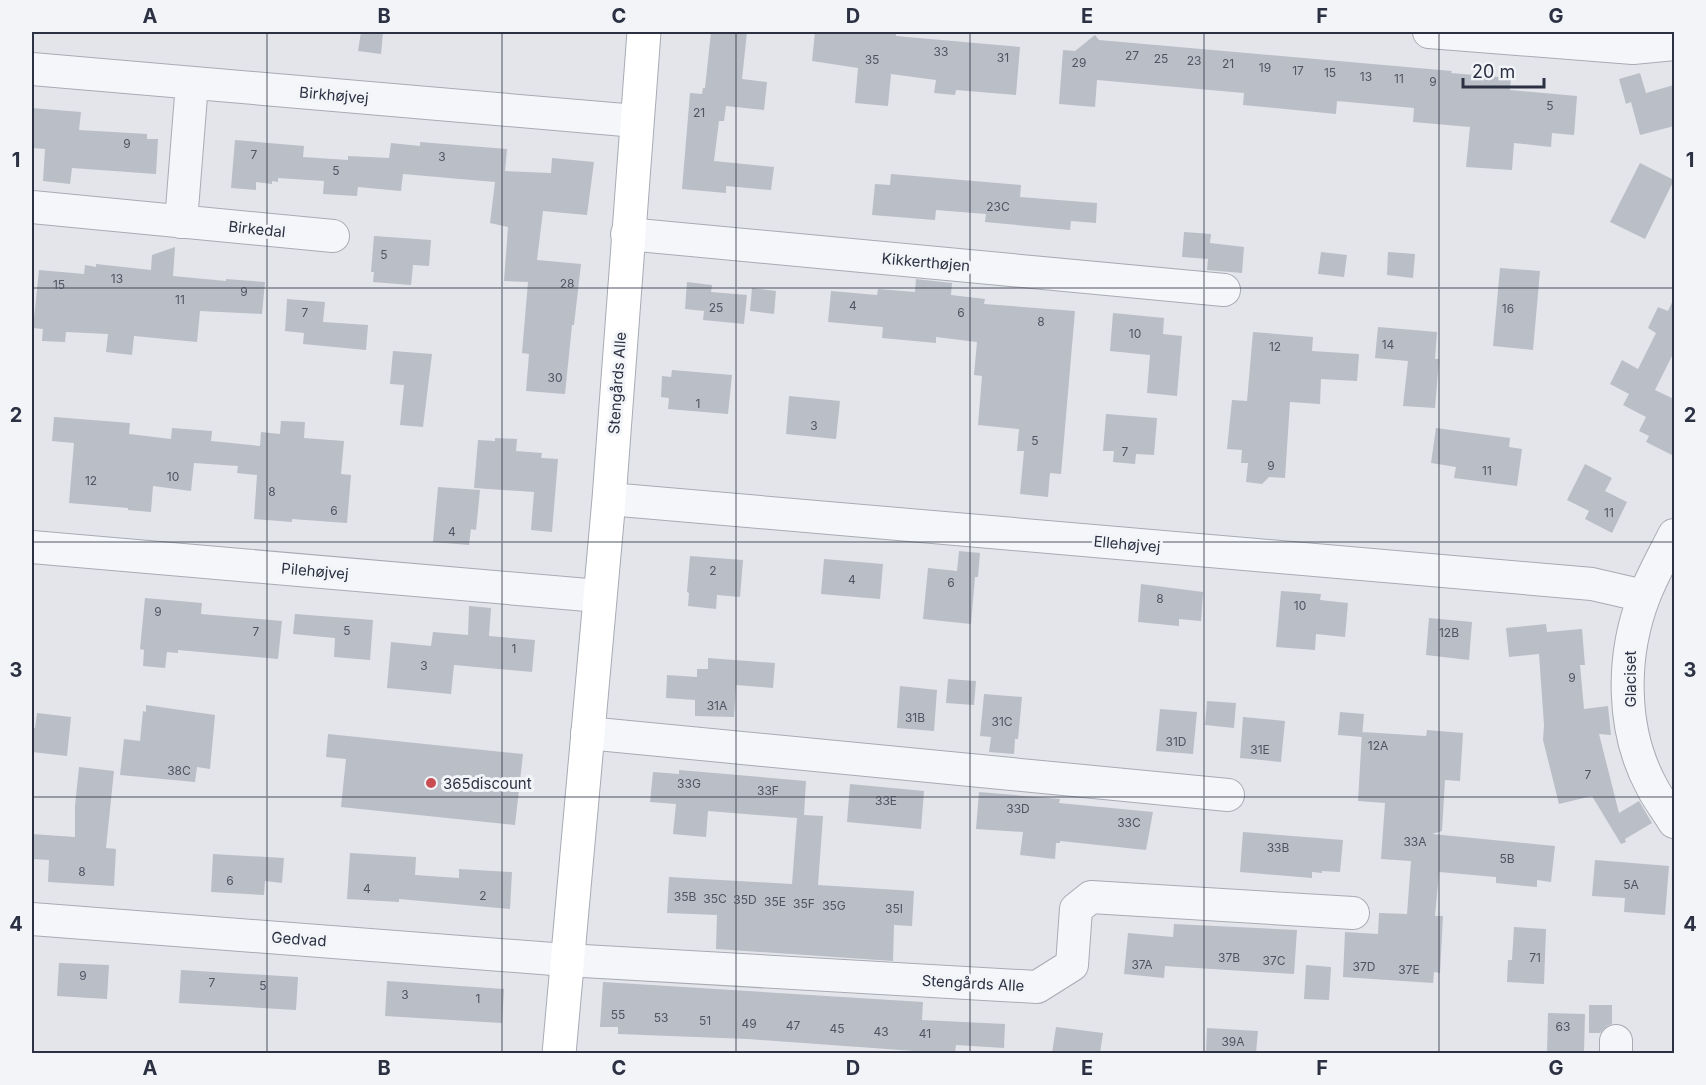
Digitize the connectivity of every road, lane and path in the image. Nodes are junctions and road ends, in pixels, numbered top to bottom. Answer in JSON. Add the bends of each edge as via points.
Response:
{"nodes":[{"id":1,"x":644,"y":32,"type":"edge"},
{"id":2,"x":1429,"y":32,"type":"edge"},
{"id":3,"x":1674,"y":44,"type":"edge"},
{"id":4,"x":32,"y":69,"type":"edge"},
{"id":5,"x":192,"y":83,"type":"junction"},
{"id":6,"x":636,"y":121,"type":"junction"},
{"id":7,"x":32,"y":207,"type":"edge"},
{"id":8,"x":181,"y":222,"type":"junction"},
{"id":9,"x":627,"y":234,"type":"junction"},
{"id":10,"x":333,"y":236,"type":"dead end"},
{"id":11,"x":1224,"y":290,"type":"dead end"},
{"id":12,"x":609,"y":499,"type":"junction"},
{"id":13,"x":1674,"y":535,"type":"edge"},
{"id":14,"x":32,"y":547,"type":"edge"},
{"id":15,"x":599,"y":596,"type":"junction"},
{"id":16,"x":1644,"y":596,"type":"junction"},
{"id":17,"x":587,"y":733,"type":"junction"},
{"id":18,"x":1228,"y":795,"type":"dead end"},
{"id":19,"x":1674,"y":822,"type":"edge"},
{"id":20,"x":1353,"y":914,"type":"dead end"},
{"id":21,"x":32,"y":919,"type":"edge"},
{"id":22,"x":566,"y":960,"type":"junction"},
{"id":23,"x":559,"y":1053,"type":"edge"}],
"edges":[{"from":1,"to":6,"type":"street","name":"Stengårds Alle"},
{"from":2,"to":3,"type":"street","via":[[1633,48]]},
{"from":4,"to":5,"type":"street","name":"Birkhøjvej"},
{"from":5,"to":6,"type":"street","name":"Birkhøjvej"},
{"from":5,"to":8,"type":"street"},
{"from":6,"to":9,"type":"street","name":"Stengårds Alle"},
{"from":7,"to":8,"type":"street","name":"Birkedal"},
{"from":8,"to":10,"type":"street","name":"Birkedal"},
{"from":9,"to":11,"type":"street","name":"Kikkerthøjen"},
{"from":9,"to":12,"type":"street","name":"Stengårds Alle"},
{"from":12,"to":15,"type":"street","name":"Stengårds Alle"},
{"from":12,"to":16,"type":"street","name":"Ellehøjvej","via":[[1593,584]]},
{"from":13,"to":16,"type":"street","name":"Glaciset"},
{"from":14,"to":15,"type":"street","name":"Pilehøjvej"},
{"from":15,"to":17,"type":"street","name":"Stengårds Alle"},
{"from":16,"to":19,"type":"street","name":"Glaciset","via":[[1630,643],[1627,692],[1634,741],[1652,787]]},
{"from":17,"to":18,"type":"street"},
{"from":17,"to":22,"type":"street","name":"Stengårds Alle"},
{"from":20,"to":22,"type":"street","name":"Stengårds Alle","via":[[1091,897],[1076,909],[1072,965],[1037,987]]},
{"from":21,"to":22,"type":"street","name":"Gedvad"},
{"from":22,"to":23,"type":"street","name":"Stengårds Alle"}]}
